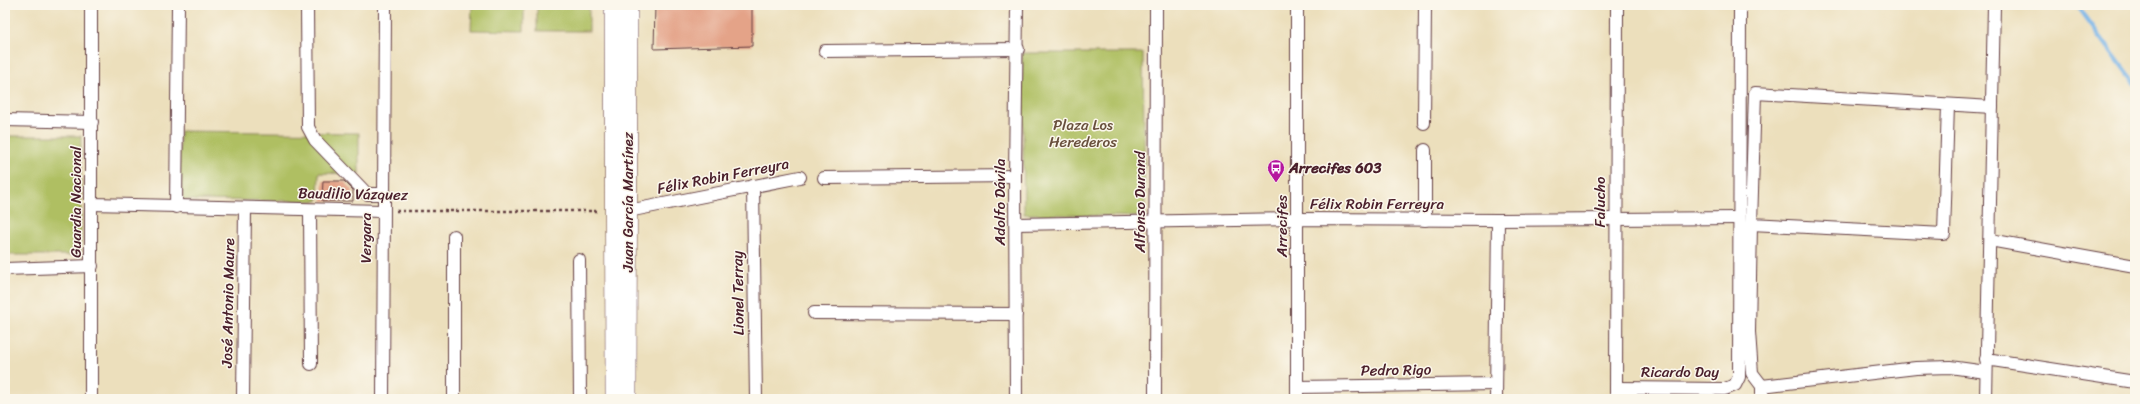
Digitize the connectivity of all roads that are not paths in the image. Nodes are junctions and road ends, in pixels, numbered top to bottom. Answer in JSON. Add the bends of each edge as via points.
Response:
{"nodes":[{"id":1,"x":91,"y":5,"type":"edge"},
{"id":2,"x":178,"y":5,"type":"edge"},
{"id":3,"x":307,"y":5,"type":"edge"},
{"id":4,"x":385,"y":5,"type":"edge"},
{"id":5,"x":613,"y":5,"type":"edge"},
{"id":6,"x":629,"y":5,"type":"edge"},
{"id":7,"x":1017,"y":5,"type":"edge"},
{"id":8,"x":1156,"y":5,"type":"edge"},
{"id":9,"x":1297,"y":5,"type":"edge"},
{"id":10,"x":1425,"y":5,"type":"edge"},
{"id":11,"x":1617,"y":5,"type":"edge"},
{"id":12,"x":1740,"y":5,"type":"edge"},
{"id":13,"x":1994,"y":5,"type":"edge"},
{"id":14,"x":1018,"y":50,"type":"junction"},
{"id":15,"x":824,"y":51,"type":"dead end"},
{"id":16,"x":1948,"y":104,"type":"junction"},
{"id":17,"x":1992,"y":107,"type":"junction"},
{"id":18,"x":5,"y":120,"type":"edge"},
{"id":19,"x":92,"y":122,"type":"junction"},
{"id":20,"x":1424,"y":123,"type":"dead end"},
{"id":21,"x":1425,"y":150,"type":"dead end"},
{"id":22,"x":1015,"y":176,"type":"junction"},
{"id":23,"x":800,"y":177,"type":"dead end"},
{"id":24,"x":824,"y":178,"type":"dead end"},
{"id":25,"x":753,"y":186,"type":"junction"},
{"id":26,"x":382,"y":194,"type":"junction"},
{"id":27,"x":92,"y":204,"type":"junction"},
{"id":28,"x":176,"y":207,"type":"junction"},
{"id":29,"x":245,"y":208,"type":"junction"},
{"id":30,"x":310,"y":210,"type":"junction"},
{"id":31,"x":382,"y":211,"type":"junction"},
{"id":32,"x":621,"y":211,"type":"junction"},
{"id":33,"x":1739,"y":218,"type":"junction"},
{"id":34,"x":1298,"y":219,"type":"junction"},
{"id":35,"x":1425,"y":220,"type":"junction"},
{"id":36,"x":1498,"y":220,"type":"junction"},
{"id":37,"x":1616,"y":220,"type":"junction"},
{"id":38,"x":1156,"y":221,"type":"junction"},
{"id":39,"x":1016,"y":224,"type":"junction"},
{"id":40,"x":1751,"y":224,"type":"junction"},
{"id":41,"x":454,"y":236,"type":"dead end"},
{"id":42,"x":1990,"y":240,"type":"junction"},
{"id":43,"x":579,"y":260,"type":"dead end"},
{"id":44,"x":92,"y":266,"type":"junction"},
{"id":45,"x":2135,"y":266,"type":"edge"},
{"id":46,"x":5,"y":269,"type":"edge"},
{"id":47,"x":814,"y":314,"type":"dead end"},
{"id":48,"x":1016,"y":314,"type":"junction"},
{"id":49,"x":1986,"y":359,"type":"junction"},
{"id":50,"x":311,"y":364,"type":"dead end"},
{"id":51,"x":1986,"y":372,"type":"junction"},
{"id":52,"x":2135,"y":382,"type":"edge"},
{"id":53,"x":1496,"y":384,"type":"junction"},
{"id":54,"x":1762,"y":386,"type":"junction"},
{"id":55,"x":1297,"y":393,"type":"edge"},
{"id":56,"x":1616,"y":394,"type":"edge"},
{"id":57,"x":91,"y":399,"type":"edge"},
{"id":58,"x":243,"y":399,"type":"edge"},
{"id":59,"x":383,"y":399,"type":"edge"},
{"id":60,"x":454,"y":399,"type":"edge"},
{"id":61,"x":580,"y":399,"type":"edge"},
{"id":62,"x":614,"y":399,"type":"edge"},
{"id":63,"x":628,"y":399,"type":"edge"},
{"id":64,"x":756,"y":399,"type":"edge"},
{"id":65,"x":1016,"y":399,"type":"edge"},
{"id":66,"x":1155,"y":399,"type":"edge"},
{"id":67,"x":1496,"y":399,"type":"edge"},
{"id":68,"x":1762,"y":399,"type":"edge"},
{"id":69,"x":1986,"y":399,"type":"edge"}],
"edges":[{"from":1,"to":19,"type":"street","name":"Guardia Nacional"},
{"from":2,"to":28,"type":"street"},
{"from":3,"to":26,"type":"street","via":[[308,127],[315,140],[367,194]]},
{"from":4,"to":26,"type":"street","name":"Vergara"},
{"from":5,"to":32,"type":"main road","name":"Juan García Martínez"},
{"from":6,"to":32,"type":"main road","name":"Juan García Martínez"},
{"from":7,"to":14,"type":"street","name":"Adolfo Dávila"},
{"from":8,"to":38,"type":"street","name":"Alfonso Durand"},
{"from":9,"to":34,"type":"street","name":"Arrecifes"},
{"from":10,"to":20,"type":"street"},
{"from":11,"to":37,"type":"street","name":"Falucho"},
{"from":12,"to":33,"type":"street"},
{"from":13,"to":17,"type":"street"},
{"from":14,"to":15,"type":"street"},
{"from":14,"to":22,"type":"street","name":"Adolfo Dávila"},
{"from":16,"to":17,"type":"street"},
{"from":16,"to":40,"type":"street","via":[[1944,234]]},
{"from":16,"to":40,"type":"street","via":[[1755,93]]},
{"from":17,"to":42,"type":"street"},
{"from":18,"to":19,"type":"street"},
{"from":19,"to":27,"type":"street","name":"Guardia Nacional"},
{"from":21,"to":35,"type":"street"},
{"from":22,"to":24,"type":"street"},
{"from":22,"to":39,"type":"street","name":"Adolfo Dávila"},
{"from":23,"to":25,"type":"street","name":"Félix Robin Ferreyra"},
{"from":25,"to":32,"type":"street","name":"Félix Robin Ferreyra"},
{"from":25,"to":64,"type":"street","name":"Lionel Terray"},
{"from":26,"to":31,"type":"street","name":"Vergara"},
{"from":27,"to":28,"type":"street","name":"Baudilio Vázquez"},
{"from":27,"to":44,"type":"street","name":"Guardia Nacional"},
{"from":28,"to":29,"type":"street","name":"Baudilio Vázquez"},
{"from":29,"to":30,"type":"street","name":"Baudilio Vázquez"},
{"from":29,"to":58,"type":"street","name":"José Antonio Maure"},
{"from":30,"to":31,"type":"street","name":"Baudilio Vázquez"},
{"from":30,"to":50,"type":"street"},
{"from":31,"to":59,"type":"street","name":"Vergara"},
{"from":32,"to":62,"type":"main road","name":"Juan García Martínez"},
{"from":32,"to":63,"type":"main road","name":"Juan García Martínez"},
{"from":33,"to":37,"type":"street","name":"Félix Robin Ferreyra"},
{"from":33,"to":56,"type":"street","name":"Ricardo Day","via":[[1739,377],[1735,385],[1724,389]]},
{"from":34,"to":35,"type":"street","name":"Félix Robin Ferreyra"},
{"from":34,"to":38,"type":"street","name":"Félix Robin Ferreyra"},
{"from":34,"to":55,"type":"street","name":"Arrecifes"},
{"from":35,"to":36,"type":"street","name":"Félix Robin Ferreyra"},
{"from":36,"to":37,"type":"street","name":"Félix Robin Ferreyra"},
{"from":36,"to":53,"type":"street"},
{"from":37,"to":56,"type":"street","name":"Falucho"},
{"from":38,"to":39,"type":"street","name":"Félix Robin Ferreyra"},
{"from":38,"to":66,"type":"street","name":"Alfonso Durand"},
{"from":39,"to":48,"type":"street","name":"Adolfo Dávila"},
{"from":40,"to":54,"type":"street","via":[[1749,332],[1752,373]]},
{"from":41,"to":60,"type":"street"},
{"from":42,"to":45,"type":"street"},
{"from":42,"to":49,"type":"street"},
{"from":43,"to":61,"type":"street"},
{"from":44,"to":46,"type":"street"},
{"from":44,"to":57,"type":"street","name":"Guardia Nacional"},
{"from":47,"to":48,"type":"street"},
{"from":48,"to":65,"type":"street","name":"Adolfo Dávila"},
{"from":49,"to":51,"type":"street"},
{"from":49,"to":52,"type":"street"},
{"from":51,"to":54,"type":"street","via":[[1950,366],[1916,368]]},
{"from":51,"to":69,"type":"street"},
{"from":53,"to":55,"type":"street","name":"Pedro Rigo"},
{"from":53,"to":67,"type":"street"},
{"from":54,"to":68,"type":"street"}]}
